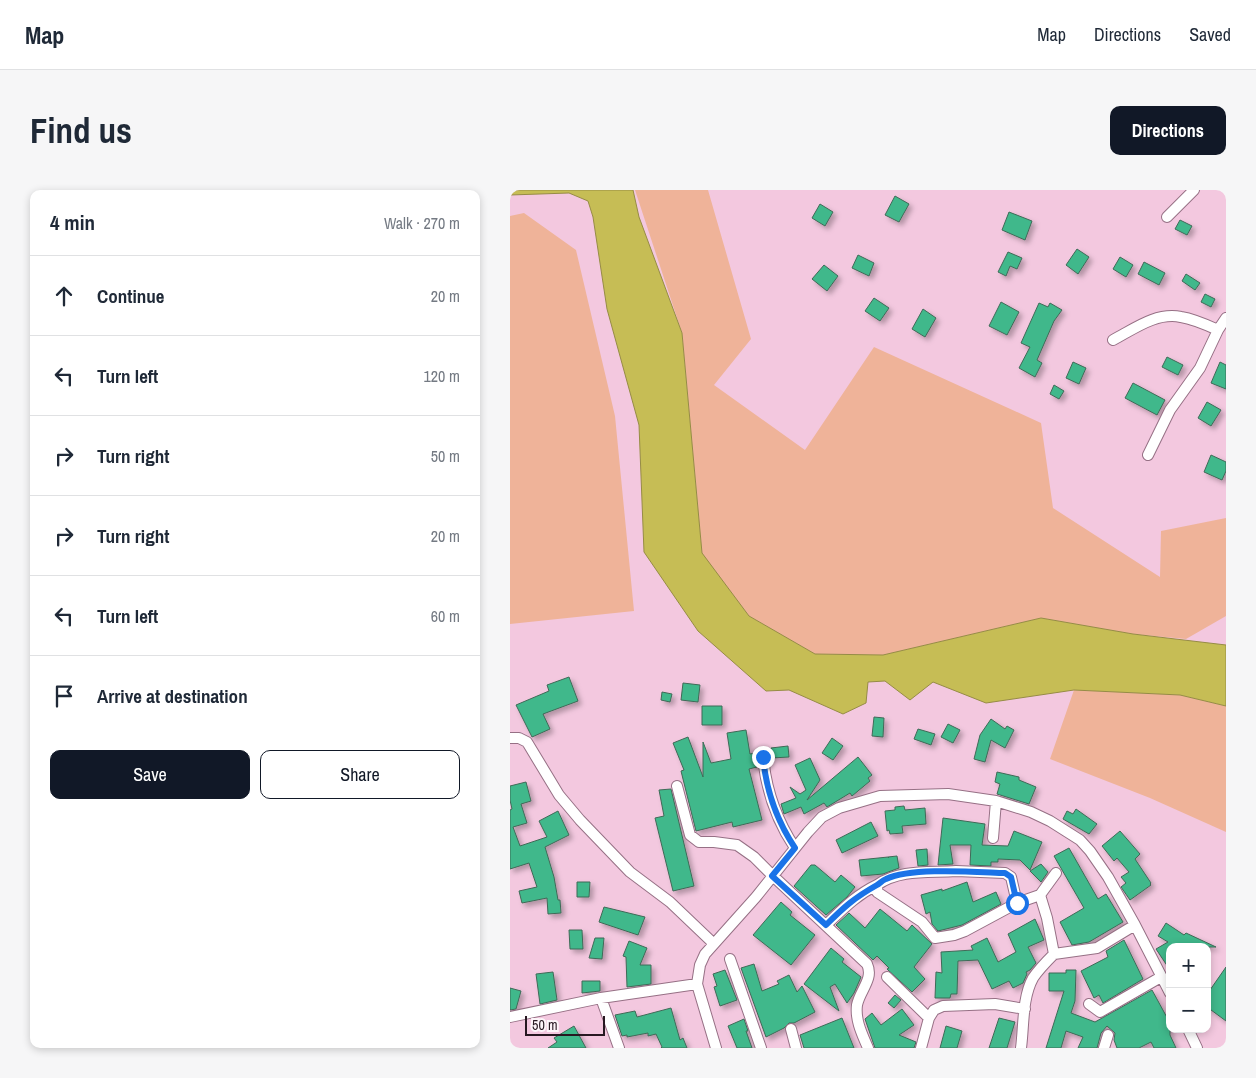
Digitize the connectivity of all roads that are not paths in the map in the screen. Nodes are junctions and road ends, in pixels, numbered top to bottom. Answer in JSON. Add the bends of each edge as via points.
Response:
{"nodes":[{"id":1,"x":1194,"y":190,"type":"edge"},
{"id":2,"x":1167,"y":217,"type":"dead end"},
{"id":3,"x":1226,"y":318,"type":"edge"},
{"id":4,"x":1218,"y":330,"type":"junction"},
{"id":5,"x":1113,"y":340,"type":"dead end"},
{"id":6,"x":1148,"y":455,"type":"dead end"},
{"id":7,"x":510,"y":738,"type":"edge"},
{"id":8,"x":763,"y":757,"type":"dead end"},
{"id":9,"x":678,"y":786,"type":"dead end"},
{"id":10,"x":996,"y":801,"type":"junction"},
{"id":11,"x":993,"y":838,"type":"dead end"},
{"id":12,"x":795,"y":848,"type":"junction"},
{"id":13,"x":1056,"y":873,"type":"dead end"},
{"id":14,"x":772,"y":876,"type":"junction"},
{"id":15,"x":877,"y":885,"type":"junction"},
{"id":16,"x":1040,"y":895,"type":"junction"},
{"id":17,"x":1017,"y":903,"type":"junction"},
{"id":18,"x":826,"y":925,"type":"junction"},
{"id":19,"x":1135,"y":926,"type":"junction"},
{"id":20,"x":713,"y":943,"type":"junction"},
{"id":21,"x":1054,"y":954,"type":"junction"},
{"id":22,"x":730,"y":959,"type":"dead end"},
{"id":23,"x":887,"y":976,"type":"dead end"},
{"id":24,"x":1161,"y":977,"type":"junction"},
{"id":25,"x":697,"y":984,"type":"junction"},
{"id":26,"x":1167,"y":988,"type":"edge"},
{"id":27,"x":601,"y":998,"type":"junction"},
{"id":28,"x":1088,"y":1004,"type":"dead end"},
{"id":29,"x":1025,"y":1009,"type":"junction"},
{"id":30,"x":510,"y":1017,"type":"edge"},
{"id":31,"x":929,"y":1018,"type":"junction"},
{"id":32,"x":790,"y":1030,"type":"dead end"},
{"id":33,"x":1190,"y":1033,"type":"edge"},
{"id":34,"x":1108,"y":1036,"type":"dead end"},
{"id":35,"x":619,"y":1048,"type":"edge"},
{"id":36,"x":716,"y":1048,"type":"edge"},
{"id":37,"x":761,"y":1048,"type":"edge"},
{"id":38,"x":796,"y":1048,"type":"edge"},
{"id":39,"x":868,"y":1048,"type":"edge"},
{"id":40,"x":921,"y":1048,"type":"edge"},
{"id":41,"x":1021,"y":1048,"type":"edge"},
{"id":42,"x":1104,"y":1048,"type":"edge"},
{"id":43,"x":1197,"y":1048,"type":"edge"}],
"edges":[{"from":1,"to":2,"type":"street"},
{"from":3,"to":4,"type":"street"},
{"from":4,"to":5,"type":"street","via":[[1183,317],[1169,316],[1156,318]]},
{"from":4,"to":6,"type":"street","via":[[1200,368],[1170,410]]},
{"from":7,"to":20,"type":"street","via":[[527,742],[559,795],[580,820],[630,872],[670,902]]},
{"from":8,"to":12,"type":"street","via":[[776,812]]},
{"from":9,"to":14,"type":"street","via":[[690,835],[699,842],[737,845]]},
{"from":10,"to":11,"type":"street"},
{"from":10,"to":12,"type":"street","via":[[948,794],[880,796],[839,808],[822,817]]},
{"from":10,"to":19,"type":"street","via":[[1043,818],[1080,840],[1108,877]]},
{"from":12,"to":14,"type":"street"},
{"from":13,"to":16,"type":"street"},
{"from":14,"to":18,"type":"street"},
{"from":14,"to":20,"type":"street"},
{"from":15,"to":17,"type":"street","via":[[904,874],[1005,873],[1011,877]]},
{"from":15,"to":17,"type":"street","via":[[877,892],[922,922],[935,938],[965,931]]},
{"from":15,"to":18,"type":"street","via":[[851,900]]},
{"from":16,"to":17,"type":"street"},
{"from":16,"to":21,"type":"street"},
{"from":18,"to":39,"type":"street","via":[[869,969],[870,975],[857,1004],[857,1018]]},
{"from":19,"to":21,"type":"street","via":[[1097,948]]},
{"from":19,"to":24,"type":"street"},
{"from":20,"to":25,"type":"street","via":[[700,965]]},
{"from":21,"to":29,"type":"street","via":[[1033,978]]},
{"from":22,"to":37,"type":"street"},
{"from":23,"to":31,"type":"street"},
{"from":24,"to":26,"type":"street"},
{"from":24,"to":28,"type":"street","via":[[1100,1012]]},
{"from":25,"to":27,"type":"street"},
{"from":25,"to":36,"type":"street"},
{"from":27,"to":30,"type":"street"},
{"from":27,"to":35,"type":"street"},
{"from":29,"to":31,"type":"street","via":[[995,1004],[943,1006],[934,1010]]},
{"from":29,"to":41,"type":"street"},
{"from":31,"to":40,"type":"street"},
{"from":32,"to":38,"type":"street"},
{"from":33,"to":43,"type":"street"},
{"from":34,"to":42,"type":"street"}]}
